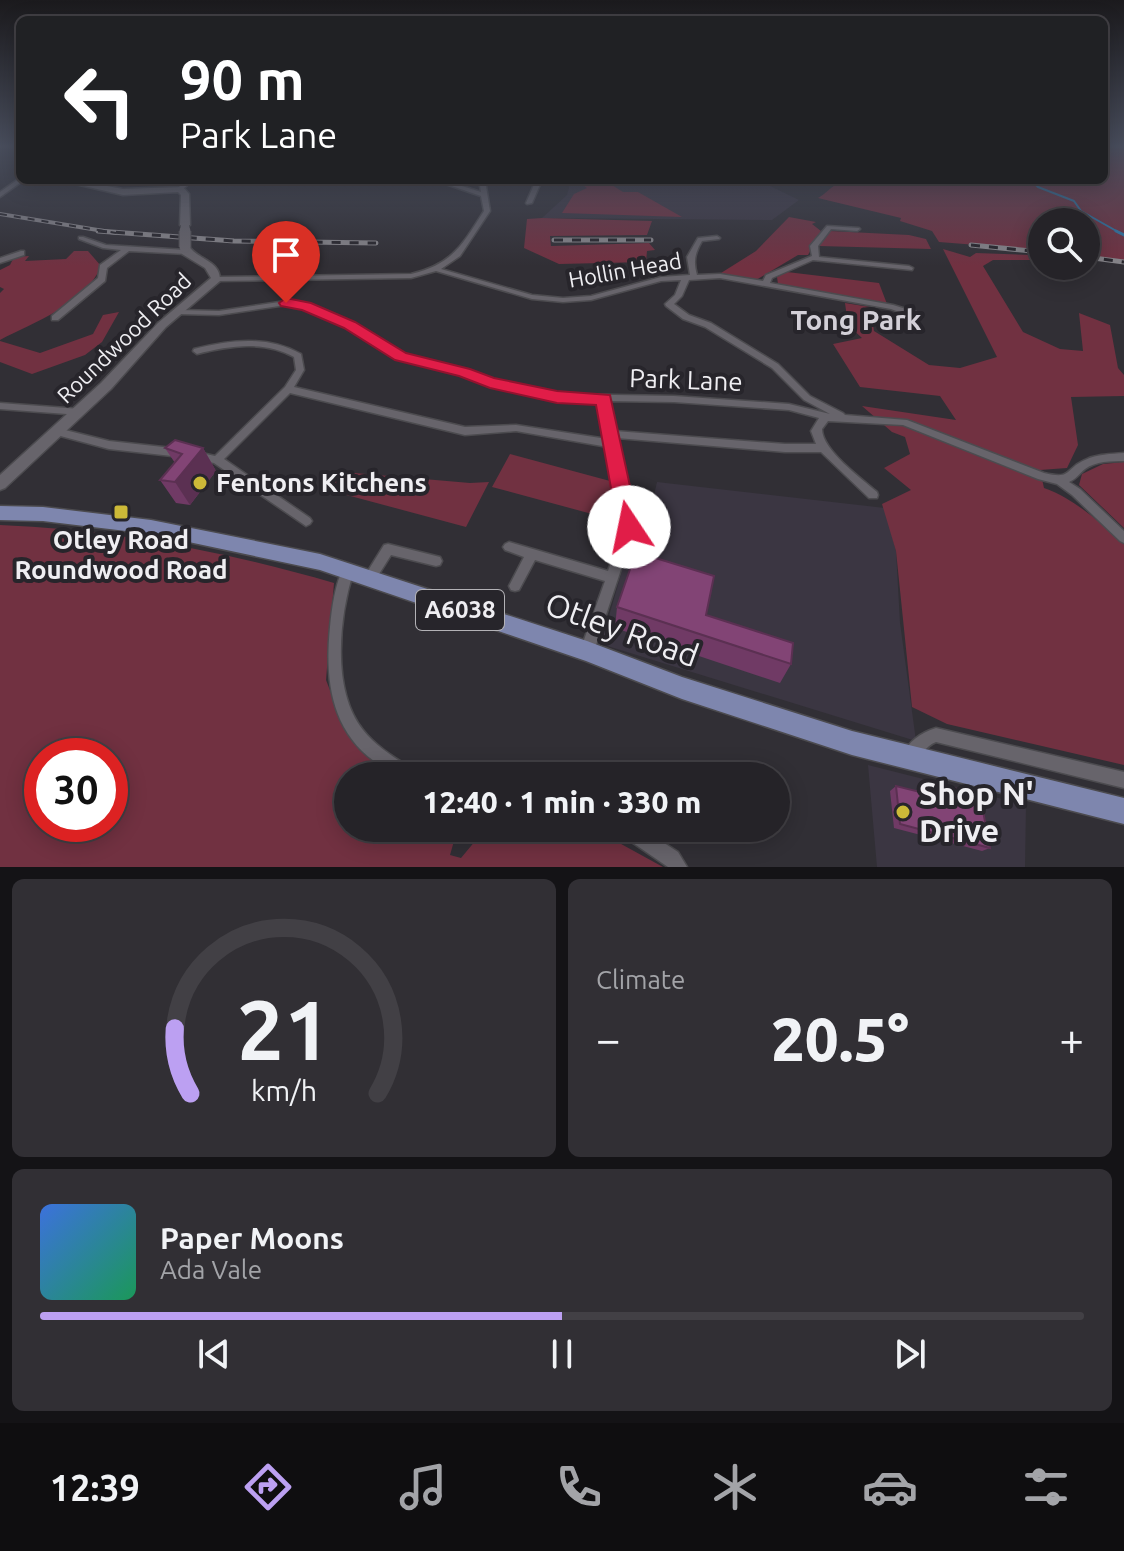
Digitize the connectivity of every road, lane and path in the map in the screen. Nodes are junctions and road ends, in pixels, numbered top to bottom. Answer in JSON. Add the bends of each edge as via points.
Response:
{"nodes":[{"id":1,"x":90,"y":185,"type":"edge"},
{"id":2,"x":184,"y":185,"type":"edge"},
{"id":3,"x":454,"y":185,"type":"edge"},
{"id":4,"x":483,"y":185,"type":"edge"},
{"id":5,"x":537,"y":185,"type":"edge"},
{"id":6,"x":180,"y":189,"type":"junction"},
{"id":7,"x":485,"y":195,"type":"junction"},
{"id":8,"x":529,"y":203,"type":"dead end"},
{"id":9,"x":857,"y":229,"type":"dead end"},
{"id":10,"x":81,"y":238,"type":"dead end"},
{"id":11,"x":717,"y":238,"type":"dead end"},
{"id":12,"x":127,"y":249,"type":"junction"},
{"id":13,"x":0,"y":250,"type":"edge"},
{"id":14,"x":185,"y":250,"type":"junction"},
{"id":15,"x":21,"y":253,"type":"dead end"},
{"id":16,"x":12,"y":255,"type":"junction"},
{"id":17,"x":816,"y":258,"type":"junction"},
{"id":18,"x":0,"y":261,"type":"edge"},
{"id":19,"x":909,"y":268,"type":"dead end"},
{"id":20,"x":439,"y":271,"type":"junction"},
{"id":21,"x":690,"y":278,"type":"junction"},
{"id":22,"x":216,"y":279,"type":"junction"},
{"id":23,"x":766,"y":284,"type":"junction"},
{"id":24,"x":178,"y":312,"type":"junction"},
{"id":25,"x":913,"y":314,"type":"dead end"},
{"id":26,"x":55,"y":318,"type":"dead end"},
{"id":27,"x":197,"y":351,"type":"dead end"},
{"id":28,"x":288,"y":389,"type":"junction"},
{"id":29,"x":604,"y":399,"type":"junction"},
{"id":30,"x":0,"y":406,"type":"edge"},
{"id":31,"x":80,"y":412,"type":"junction"},
{"id":32,"x":826,"y":417,"type":"junction"},
{"id":33,"x":853,"y":419,"type":"junction"},
{"id":34,"x":57,"y":432,"type":"junction"},
{"id":35,"x":612,"y":439,"type":"junction"},
{"id":36,"x":824,"y":448,"type":"junction"},
{"id":37,"x":1124,"y":457,"type":"edge"},
{"id":38,"x":217,"y":460,"type":"junction"},
{"id":39,"x":1066,"y":479,"type":"junction"},
{"id":40,"x":0,"y":484,"type":"edge"},
{"id":41,"x":873,"y":495,"type":"dead end"},
{"id":42,"x":0,"y":513,"type":"edge"},
{"id":43,"x":306,"y":521,"type":"dead end"},
{"id":44,"x":1124,"y":538,"type":"edge"},
{"id":45,"x":509,"y":547,"type":"dead end"},
{"id":46,"x":532,"y":554,"type":"junction"},
{"id":47,"x":436,"y":561,"type":"dead end"},
{"id":48,"x":348,"y":570,"type":"junction"},
{"id":49,"x":370,"y":578,"type":"junction"},
{"id":50,"x":612,"y":578,"type":"junction"},
{"id":51,"x":515,"y":586,"type":"dead end"},
{"id":52,"x":587,"y":651,"type":"junction"},
{"id":53,"x":909,"y":757,"type":"junction"},
{"id":54,"x":384,"y":762,"type":"edge"},
{"id":55,"x":1124,"y":780,"type":"edge"},
{"id":56,"x":1124,"y":811,"type":"edge"},
{"id":57,"x":647,"y":842,"type":"edge"},
{"id":58,"x":679,"y":867,"type":"edge"}],
"edges":[{"from":1,"to":6,"type":"street","via":[[123,192]]},
{"from":2,"to":6,"type":"street"},
{"from":3,"to":7,"type":"street"},
{"from":4,"to":7,"type":"street"},
{"from":5,"to":8,"type":"street"},
{"from":6,"to":14,"type":"street","name":"Roundwood Road","bridge":true,"via":[[185,194]]},
{"from":7,"to":20,"type":"street","via":[[487,211],[458,257]]},
{"from":9,"to":17,"type":"street","via":[[829,227],[814,246]]},
{"from":10,"to":12,"type":"street"},
{"from":11,"to":21,"type":"street","via":[[700,239],[690,253]]},
{"from":12,"to":14,"type":"street"},
{"from":12,"to":26,"type":"street","via":[[103,267],[102,279]]},
{"from":13,"to":16,"type":"street"},
{"from":14,"to":22,"type":"street","name":"Roundwood Road","via":[[206,262]]},
{"from":15,"to":16,"type":"street"},
{"from":16,"to":18,"type":"street"},
{"from":17,"to":19,"type":"street"},
{"from":17,"to":23,"type":"street","via":[[769,277]]},
{"from":20,"to":21,"type":"street","name":"Hollin Head","via":[[532,297],[563,300]]},
{"from":20,"to":22,"type":"street"},
{"from":21,"to":23,"type":"street","name":"Hollin Head","via":[[733,277]]},
{"from":21,"to":33,"type":"street","via":[[669,304],[675,311],[775,366],[807,398]]},
{"from":22,"to":24,"type":"street","name":"Roundwood Road"},
{"from":23,"to":25,"type":"street","name":"Hollin Head"},
{"from":24,"to":29,"type":"street","name":"Park Lane","via":[[306,306],[400,357],[557,397]]},
{"from":24,"to":31,"type":"street","name":"Roundwood Road"},
{"from":27,"to":28,"type":"street","via":[[233,344],[286,347],[298,356],[300,370]]},
{"from":28,"to":35,"type":"street","via":[[465,431],[516,428]]},
{"from":28,"to":38,"type":"street"},
{"from":29,"to":32,"type":"street","name":"Park Lane","via":[[789,407]]},
{"from":29,"to":35,"type":"street"},
{"from":30,"to":31,"type":"street"},
{"from":31,"to":34,"type":"street","name":"Roundwood Road"},
{"from":32,"to":33,"type":"street","name":"Park Lane"},
{"from":32,"to":36,"type":"street","via":[[815,435]]},
{"from":33,"to":39,"type":"street","name":"Park Lane","via":[[904,422]]},
{"from":34,"to":38,"type":"street"},
{"from":34,"to":40,"type":"street","name":"Roundwood Road"},
{"from":35,"to":36,"type":"street"},
{"from":35,"to":50,"type":"street","via":[[629,527]]},
{"from":36,"to":41,"type":"street"},
{"from":37,"to":39,"type":"street","via":[[1098,458]]},
{"from":38,"to":43,"type":"street"},
{"from":39,"to":44,"type":"street","name":"Park Lane"},
{"from":42,"to":48,"type":"main road","name":"Otley Road","number":"A6038","via":[[151,527]]},
{"from":45,"to":46,"type":"street"},
{"from":46,"to":50,"type":"street"},
{"from":46,"to":51,"type":"street"},
{"from":47,"to":49,"type":"street","via":[[388,549]]},
{"from":48,"to":49,"type":"main road","name":"Otley Road","number":"A6038"},
{"from":48,"to":54,"type":"street","via":[[337,618],[337,699],[352,730]]},
{"from":49,"to":52,"type":"main road","name":"Otley Road","number":"A6038"},
{"from":50,"to":52,"type":"street"},
{"from":52,"to":53,"type":"main road","name":"Otley Road","number":"A6038","via":[[718,700]]},
{"from":53,"to":55,"type":"street","via":[[924,739],[936,735]]},
{"from":53,"to":56,"type":"main road","name":"Otley Road","number":"A6038"},
{"from":57,"to":58,"type":"street"}]}
